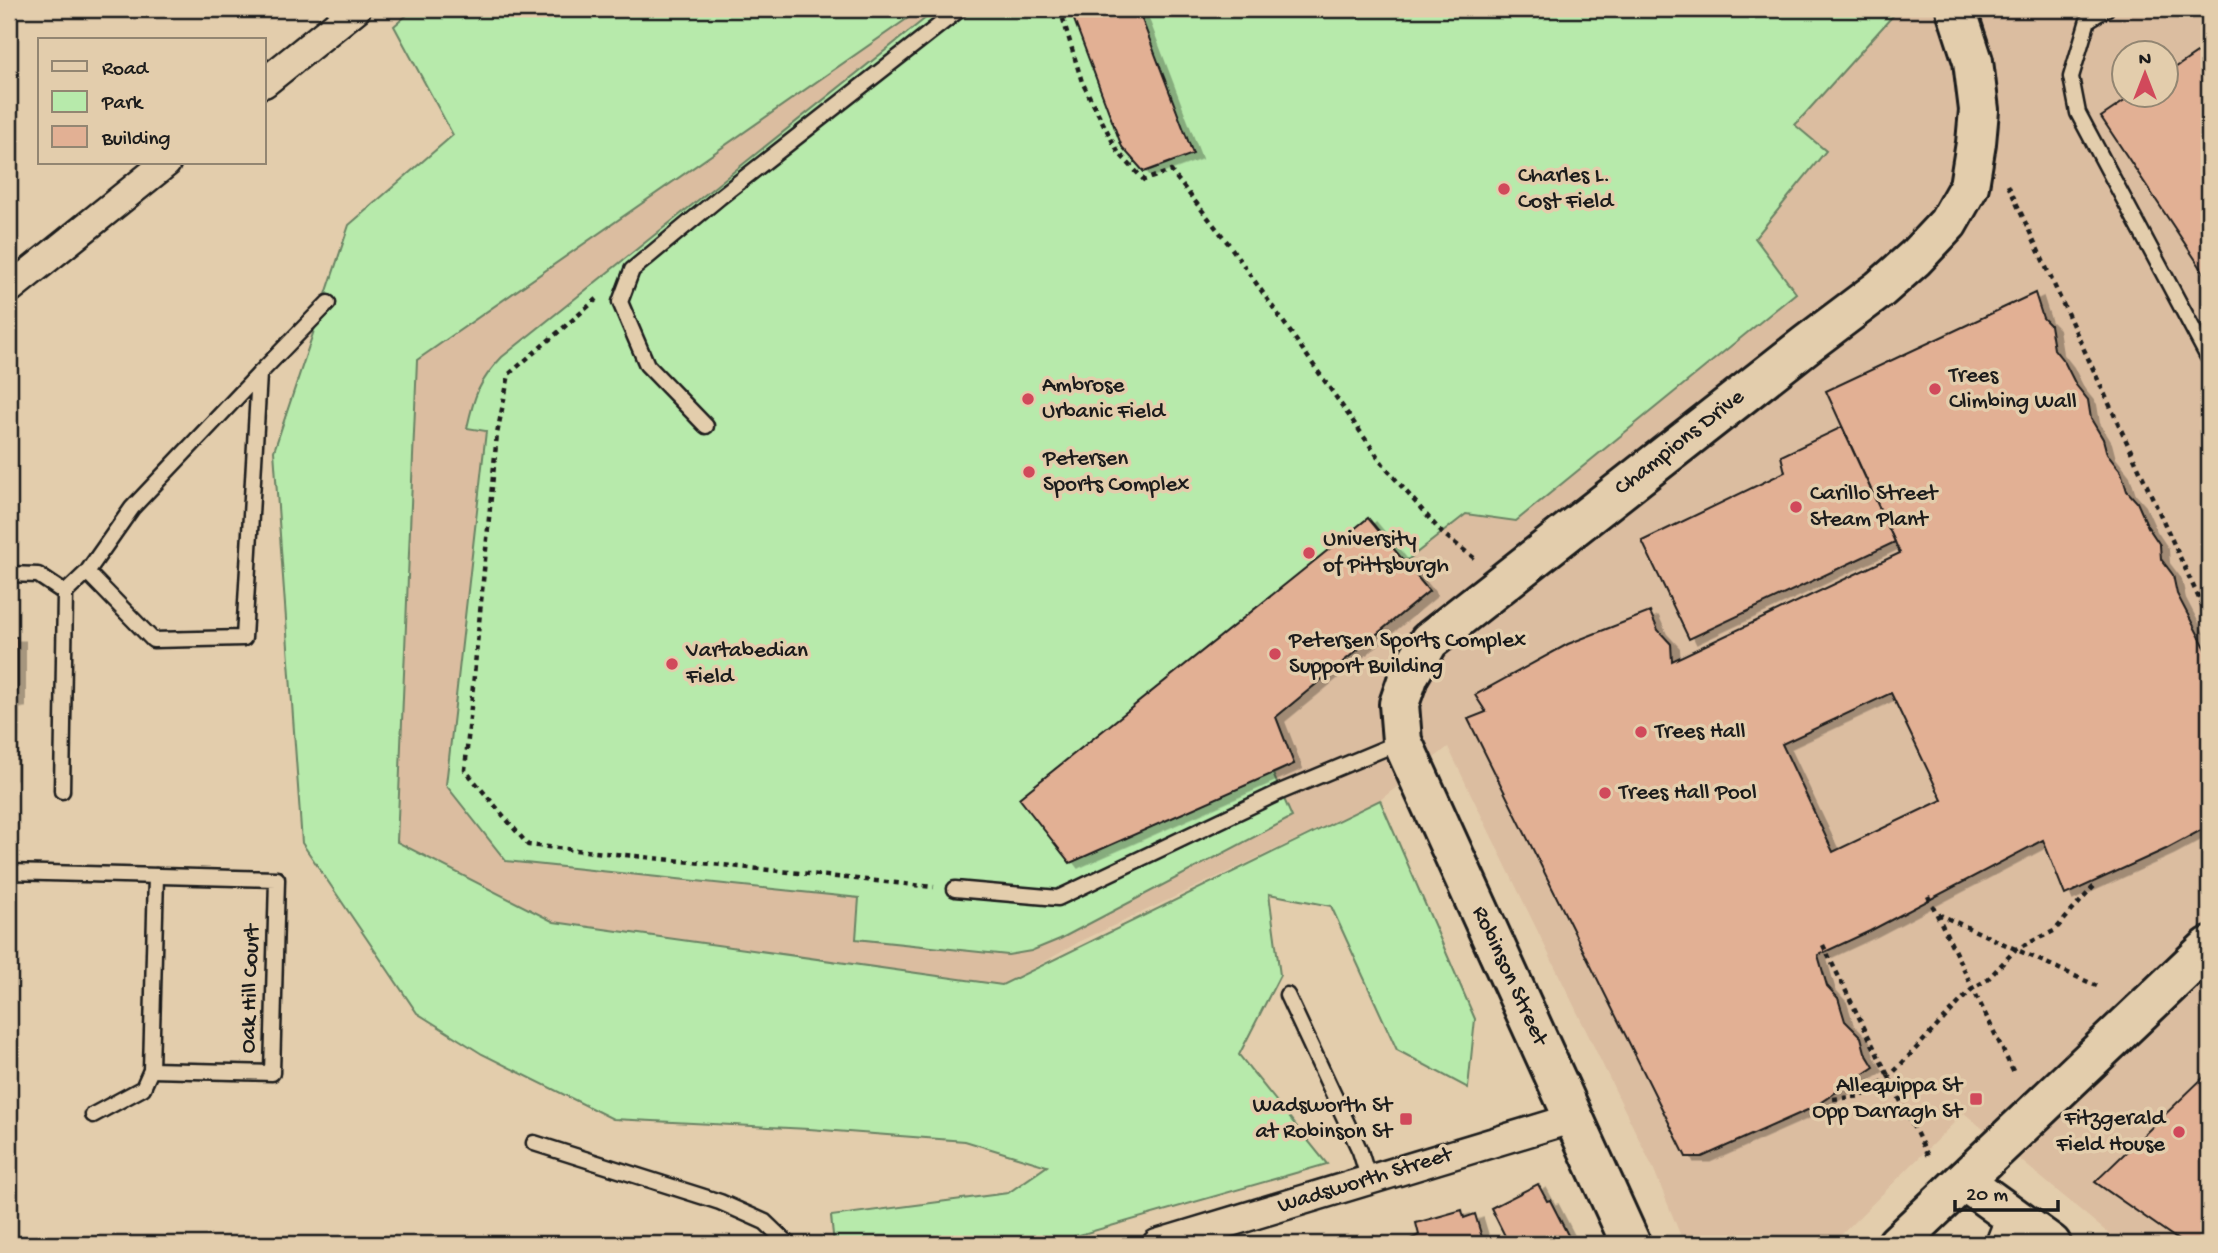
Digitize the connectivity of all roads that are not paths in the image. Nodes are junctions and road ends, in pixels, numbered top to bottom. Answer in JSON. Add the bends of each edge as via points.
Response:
{"nodes":[{"id":1,"x":356,"y":9,"type":"edge"},
{"id":2,"x":960,"y":9,"type":"edge"},
{"id":3,"x":1955,"y":9,"type":"edge"},
{"id":4,"x":2106,"y":9,"type":"edge"},
{"id":5,"x":266,"y":81,"type":"edge"},
{"id":6,"x":165,"y":164,"type":"edge"},
{"id":7,"x":9,"y":289,"type":"edge"},
{"id":8,"x":328,"y":303,"type":"dead end"},
{"id":9,"x":2209,"y":359,"type":"edge"},
{"id":10,"x":259,"y":374,"type":"junction"},
{"id":11,"x":706,"y":426,"type":"dead end"},
{"id":12,"x":87,"y":572,"type":"junction"},
{"id":13,"x":9,"y":574,"type":"edge"},
{"id":14,"x":65,"y":593,"type":"junction"},
{"id":15,"x":1400,"y":723,"type":"junction"},
{"id":16,"x":62,"y":791,"type":"dead end"},
{"id":17,"x":9,"y":872,"type":"edge"},
{"id":18,"x":156,"y":876,"type":"junction"},
{"id":19,"x":955,"y":889,"type":"road end"},
{"id":20,"x":2209,"y":947,"type":"edge"},
{"id":21,"x":1287,"y":995,"type":"dead end"},
{"id":22,"x":151,"y":1070,"type":"junction"},
{"id":23,"x":93,"y":1115,"type":"dead end"},
{"id":24,"x":1574,"y":1118,"type":"junction"},
{"id":25,"x":534,"y":1143,"type":"dead end"},
{"id":26,"x":1369,"y":1180,"type":"junction"},
{"id":27,"x":1964,"y":1181,"type":"junction"},
{"id":28,"x":2006,"y":1230,"type":"edge"},
{"id":29,"x":788,"y":1244,"type":"edge"},
{"id":30,"x":1157,"y":1244,"type":"edge"},
{"id":31,"x":1631,"y":1244,"type":"edge"},
{"id":32,"x":1897,"y":1244,"type":"edge"},
{"id":33,"x":2051,"y":1244,"type":"edge"}],
"edges":[{"from":1,"to":5,"type":"street"},
{"from":2,"to":11,"type":"lane","via":[[632,270],[620,302],[647,366]]},
{"from":3,"to":15,"type":"street","name":"Champions Drive","via":[[1973,61],[1979,110],[1976,143],[1986,181],[1916,258],[1880,289],[1429,641],[1409,676]]},
{"from":4,"to":9,"type":"lane","via":[[2088,20],[2071,77],[2078,113]]},
{"from":6,"to":7,"type":"street"},
{"from":8,"to":10,"type":"lane"},
{"from":10,"to":12,"type":"lane","via":[[132,508]]},
{"from":10,"to":12,"type":"lane","via":[[244,638],[153,640]]},
{"from":12,"to":14,"type":"lane"},
{"from":13,"to":14,"type":"lane","via":[[38,575]]},
{"from":14,"to":16,"type":"lane"},
{"from":15,"to":19,"type":"lane","via":[[1280,792],[1058,898]]},
{"from":15,"to":24,"type":"street","name":"Robinson Street"},
{"from":17,"to":18,"type":"lane","name":"Oak Hill Court"},
{"from":18,"to":22,"type":"lane"},
{"from":18,"to":22,"type":"lane","name":"Oak Hill Court","via":[[277,879],[272,1073]]},
{"from":20,"to":27,"type":"street"},
{"from":21,"to":26,"type":"lane","via":[[1360,1151]]},
{"from":22,"to":23,"type":"lane","via":[[143,1088]]},
{"from":24,"to":26,"type":"street","name":"Wadsworth Street"},
{"from":24,"to":31,"type":"street","name":"Robinson Street"},
{"from":25,"to":29,"type":"lane","via":[[720,1202],[765,1222]]},
{"from":26,"to":30,"type":"street","name":"Wadsworth Street"},
{"from":27,"to":28,"type":"street"},
{"from":27,"to":32,"type":"street"},
{"from":28,"to":33,"type":"street"}]}
